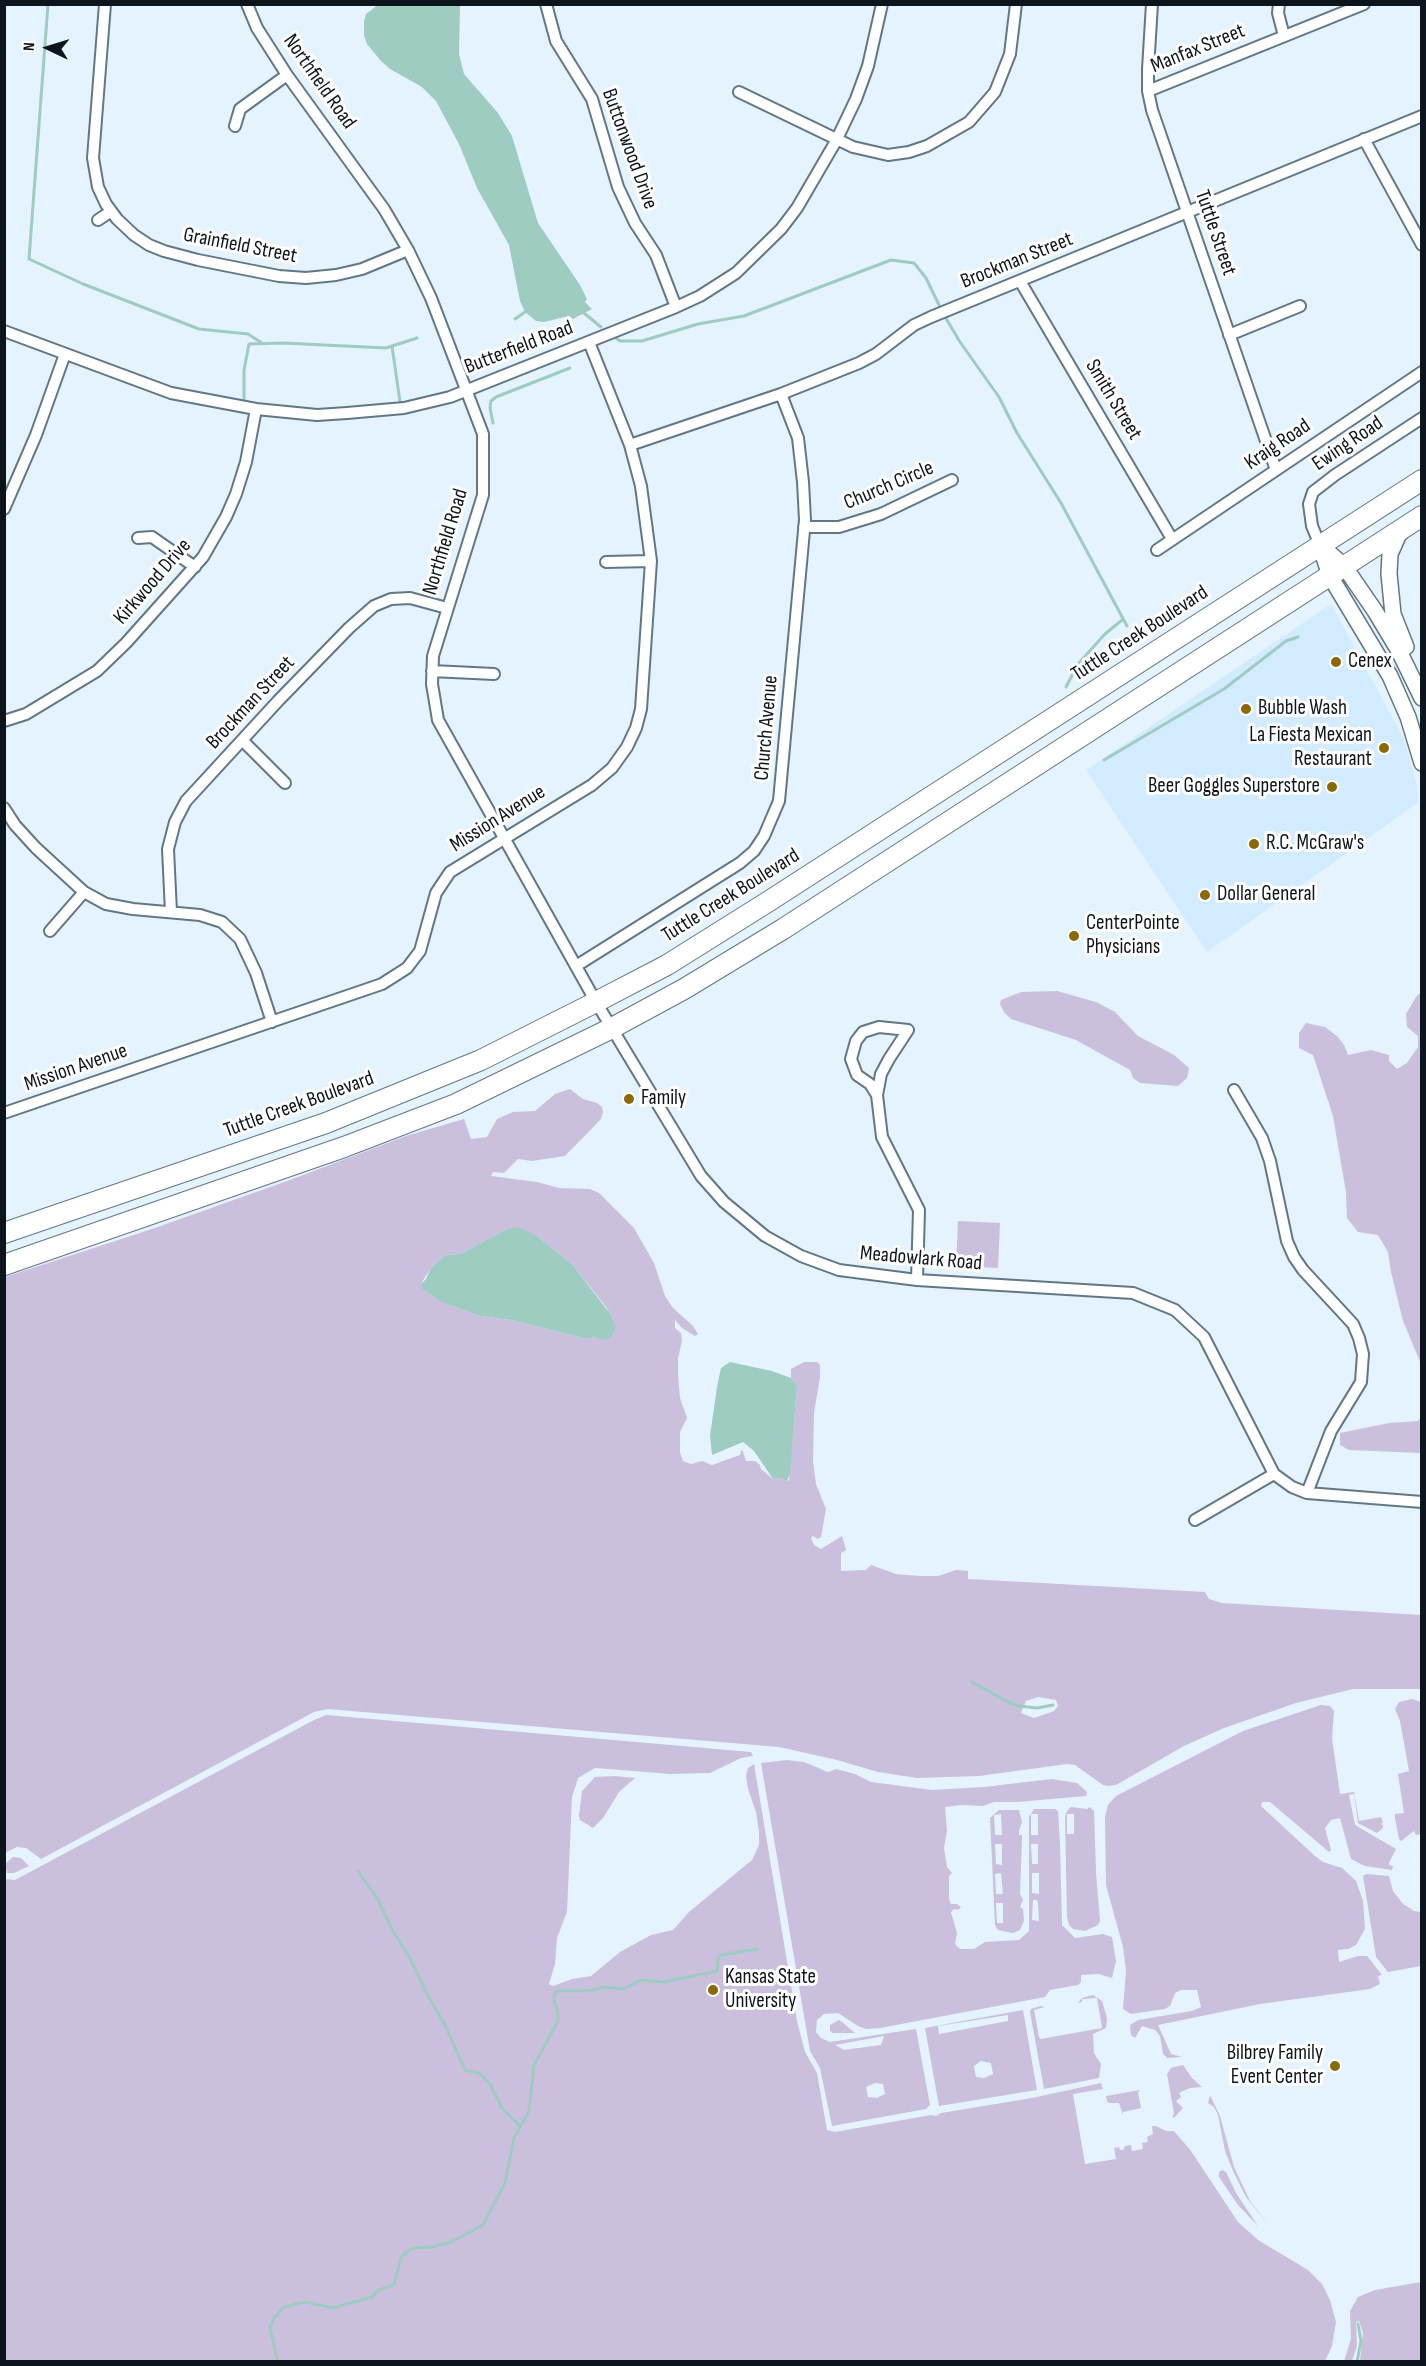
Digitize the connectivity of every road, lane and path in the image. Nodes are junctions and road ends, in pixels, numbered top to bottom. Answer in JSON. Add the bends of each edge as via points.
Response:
{"nodes":[{"id":1,"x":105,"y":4,"type":"edge"},
{"id":2,"x":247,"y":4,"type":"edge"},
{"id":3,"x":546,"y":4,"type":"edge"},
{"id":4,"x":882,"y":4,"type":"edge"},
{"id":5,"x":1016,"y":4,"type":"edge"},
{"id":6,"x":1152,"y":4,"type":"edge"},
{"id":7,"x":1278,"y":4,"type":"edge"},
{"id":8,"x":1364,"y":4,"type":"edge"},
{"id":9,"x":1284,"y":36,"type":"junction"},
{"id":10,"x":287,"y":75,"type":"junction"},
{"id":11,"x":1148,"y":91,"type":"junction"},
{"id":12,"x":740,"y":92,"type":"dead end"},
{"id":13,"x":1422,"y":116,"type":"edge"},
{"id":14,"x":235,"y":126,"type":"dead end"},
{"id":15,"x":1364,"y":139,"type":"junction"},
{"id":16,"x":836,"y":141,"type":"junction"},
{"id":17,"x":110,"y":212,"type":"junction"},
{"id":18,"x":1188,"y":213,"type":"junction"},
{"id":19,"x":98,"y":220,"type":"dead end"},
{"id":20,"x":1422,"y":245,"type":"edge"},
{"id":21,"x":408,"y":250,"type":"junction"},
{"id":22,"x":1020,"y":281,"type":"junction"},
{"id":23,"x":1300,"y":306,"type":"dead end"},
{"id":24,"x":676,"y":307,"type":"junction"},
{"id":25,"x":4,"y":331,"type":"edge"},
{"id":26,"x":1229,"y":335,"type":"junction"},
{"id":27,"x":589,"y":342,"type":"junction"},
{"id":28,"x":65,"y":354,"type":"junction"},
{"id":29,"x":1422,"y":372,"type":"edge"},
{"id":30,"x":467,"y":389,"type":"junction"},
{"id":31,"x":782,"y":394,"type":"junction"},
{"id":32,"x":256,"y":409,"type":"junction"},
{"id":33,"x":1422,"y":418,"type":"edge"},
{"id":34,"x":630,"y":445,"type":"junction"},
{"id":35,"x":1276,"y":470,"type":"junction"},
{"id":36,"x":952,"y":480,"type":"dead end"},
{"id":37,"x":1422,"y":480,"type":"edge"},
{"id":38,"x":4,"y":509,"type":"edge"},
{"id":39,"x":1414,"y":520,"type":"edge"},
{"id":40,"x":804,"y":527,"type":"junction"},
{"id":41,"x":138,"y":538,"type":"dead end"},
{"id":42,"x":1173,"y":539,"type":"junction"},
{"id":43,"x":1320,"y":545,"type":"junction"},
{"id":44,"x":1157,"y":550,"type":"dead end"},
{"id":45,"x":651,"y":561,"type":"junction"},
{"id":46,"x":606,"y":562,"type":"dead end"},
{"id":47,"x":195,"y":567,"type":"junction"},
{"id":48,"x":1337,"y":571,"type":"junction"},
{"id":49,"x":447,"y":608,"type":"junction"},
{"id":50,"x":432,"y":671,"type":"junction"},
{"id":51,"x":494,"y":674,"type":"dead end"},
{"id":52,"x":1415,"y":682,"type":"junction"},
{"id":53,"x":1422,"y":698,"type":"edge"},
{"id":54,"x":4,"y":721,"type":"edge"},
{"id":55,"x":243,"y":740,"type":"junction"},
{"id":56,"x":1422,"y":764,"type":"edge"},
{"id":57,"x":285,"y":783,"type":"dead end"},
{"id":58,"x":4,"y":808,"type":"edge"},
{"id":59,"x":503,"y":838,"type":"junction"},
{"id":60,"x":84,"y":892,"type":"junction"},
{"id":61,"x":171,"y":912,"type":"junction"},
{"id":62,"x":50,"y":931,"type":"dead end"},
{"id":63,"x":576,"y":966,"type":"junction"},
{"id":64,"x":597,"y":1002,"type":"junction"},
{"id":65,"x":272,"y":1022,"type":"junction"},
{"id":66,"x":612,"y":1028,"type":"junction"},
{"id":67,"x":1234,"y":1090,"type":"dead end"},
{"id":68,"x":877,"y":1095,"type":"junction"},
{"id":69,"x":4,"y":1113,"type":"edge"},
{"id":70,"x":4,"y":1233,"type":"edge"},
{"id":71,"x":4,"y":1265,"type":"edge"},
{"id":72,"x":917,"y":1280,"type":"junction"},
{"id":73,"x":1274,"y":1474,"type":"junction"},
{"id":74,"x":1307,"y":1493,"type":"junction"},
{"id":75,"x":1422,"y":1502,"type":"edge"},
{"id":76,"x":1195,"y":1520,"type":"dead end"}],
"edges":[{"from":1,"to":17,"type":"street","name":"Grainfield Street","via":[[93,158],[98,188]]},
{"from":2,"to":10,"type":"street","name":"Northfield Road","via":[[257,28]]},
{"from":3,"to":24,"type":"street","name":"Buttonwood Drive","via":[[556,41],[592,99],[618,187],[656,255]]},
{"from":4,"to":16,"type":"street","name":"Butterfield Road","via":[[866,73]]},
{"from":5,"to":16,"type":"street","via":[[1005,71],[995,92],[969,122],[909,152],[872,153]]},
{"from":6,"to":11,"type":"street","name":"Tuttle Street"},
{"from":7,"to":9,"type":"street"},
{"from":8,"to":9,"type":"street","name":"Manfax Street"},
{"from":9,"to":11,"type":"street","name":"Manfax Street"},
{"from":10,"to":14,"type":"street","via":[[240,109]]},
{"from":10,"to":21,"type":"street","name":"Northfield Road","via":[[384,209]]},
{"from":11,"to":18,"type":"street","name":"Tuttle Street"},
{"from":12,"to":16,"type":"street"},
{"from":13,"to":15,"type":"street","name":"Brockman Street"},
{"from":15,"to":18,"type":"street","name":"Brockman Street"},
{"from":15,"to":20,"type":"street"},
{"from":16,"to":24,"type":"street","name":"Butterfield Road","via":[[814,182],[781,229],[736,273]]},
{"from":17,"to":19,"type":"street"},
{"from":17,"to":21,"type":"street","name":"Grainfield Street","via":[[134,235],[164,251],[279,276],[336,275]]},
{"from":18,"to":22,"type":"street","name":"Brockman Street"},
{"from":18,"to":26,"type":"street","name":"Tuttle Street"},
{"from":21,"to":30,"type":"street","name":"Northfield Road"},
{"from":22,"to":31,"type":"street","name":"Brockman Street","via":[[914,325],[859,363]]},
{"from":22,"to":42,"type":"street","name":"Smith Street"},
{"from":23,"to":26,"type":"street"},
{"from":24,"to":27,"type":"street","name":"Butterfield Road"},
{"from":25,"to":28,"type":"street","name":"Butterfield Road"},
{"from":26,"to":35,"type":"street","name":"Tuttle Street"},
{"from":27,"to":30,"type":"street","name":"Butterfield Road"},
{"from":27,"to":34,"type":"street","name":"Mission Avenue"},
{"from":28,"to":32,"type":"street","name":"Butterfield Road","via":[[171,393]]},
{"from":28,"to":38,"type":"street"},
{"from":29,"to":35,"type":"street","name":"Kraig Road"},
{"from":30,"to":32,"type":"street","name":"Butterfield Road","via":[[432,403],[401,408],[320,415]]},
{"from":30,"to":49,"type":"street","name":"Northfield Road","via":[[483,434],[483,495]]},
{"from":31,"to":34,"type":"street","name":"Brockman Street"},
{"from":31,"to":40,"type":"street","name":"Church Avenue","via":[[798,438]]},
{"from":32,"to":47,"type":"street","name":"Kirkwood Drive","via":[[236,494]]},
{"from":33,"to":43,"type":"street","name":"Ewing Road","via":[[1313,492],[1309,504]]},
{"from":34,"to":45,"type":"street","name":"Mission Avenue","via":[[645,507]]},
{"from":35,"to":42,"type":"street","name":"Kraig Road"},
{"from":36,"to":40,"type":"street","name":"Church Circle","via":[[881,514],[839,527]]},
{"from":37,"to":43,"type":"highway","name":"Tuttle Creek Boulevard"},
{"from":39,"to":48,"type":"highway"},
{"from":39,"to":52,"type":"main road","via":[[1398,536],[1390,554],[1389,574],[1393,614],[1411,658]]},
{"from":40,"to":63,"type":"street","name":"Church Avenue","via":[[782,781],[779,801],[764,836],[740,863]]},
{"from":41,"to":47,"type":"street","via":[[152,537]]},
{"from":42,"to":44,"type":"street","name":"Kraig Road"},
{"from":43,"to":48,"type":"main road"},
{"from":43,"to":64,"type":"highway","name":"Tuttle Creek Boulevard","via":[[766,903]]},
{"from":45,"to":46,"type":"street"},
{"from":45,"to":59,"type":"street","name":"Mission Avenue","via":[[641,708],[627,747],[612,768],[592,785]]},
{"from":47,"to":54,"type":"street","name":"Kirkwood Drive","via":[[97,671],[26,714]]},
{"from":48,"to":52,"type":"main road","via":[[1380,619]]},
{"from":48,"to":56,"type":"main road","via":[[1390,676]]},
{"from":48,"to":66,"type":"highway","via":[[783,929]]},
{"from":49,"to":50,"type":"street","name":"Northfield Road"},
{"from":49,"to":55,"type":"street","name":"Brockman Street","via":[[410,598],[391,599],[374,606]]},
{"from":50,"to":51,"type":"street"},
{"from":50,"to":59,"type":"street","name":"Northfield Road","via":[[438,720]]},
{"from":52,"to":53,"type":"main road"},
{"from":55,"to":57,"type":"street"},
{"from":55,"to":61,"type":"street","name":"Brockman Street","via":[[186,801],[175,822],[168,849]]},
{"from":58,"to":60,"type":"street","via":[[36,848]]},
{"from":59,"to":63,"type":"street","name":"Northfield Road"},
{"from":59,"to":65,"type":"street","name":"Mission Avenue","via":[[459,865],[442,882],[435,893],[420,951],[400,974],[382,984]]},
{"from":60,"to":61,"type":"street","via":[[106,904]]},
{"from":60,"to":62,"type":"street"},
{"from":61,"to":65,"type":"street","via":[[222,922],[240,939]]},
{"from":63,"to":64,"type":"street","name":"Northfield Road"},
{"from":64,"to":66,"type":"street","name":"Meadowlark Road"},
{"from":64,"to":70,"type":"highway","name":"Tuttle Creek Boulevard","via":[[481,1060],[326,1123]]},
{"from":65,"to":69,"type":"street","name":"Mission Avenue"},
{"from":66,"to":71,"type":"highway","via":[[434,1113]]},
{"from":66,"to":72,"type":"street","name":"Meadowlark Road","via":[[701,1176],[756,1229],[801,1256],[839,1270]]},
{"from":67,"to":74,"type":"street","via":[[1262,1138],[1294,1257],[1353,1324],[1363,1354],[1361,1382],[1331,1431]]},
{"from":68,"to":68,"type":"street","via":[[853,1066],[856,1040],[863,1032],[879,1027],[908,1030],[881,1074]]},
{"from":68,"to":72,"type":"street","via":[[882,1137],[919,1210]]},
{"from":72,"to":73,"type":"street","name":"Meadowlark Road","via":[[1133,1293],[1175,1310],[1204,1338]]},
{"from":73,"to":74,"type":"street"},
{"from":73,"to":76,"type":"street"},
{"from":74,"to":75,"type":"street"}]}
